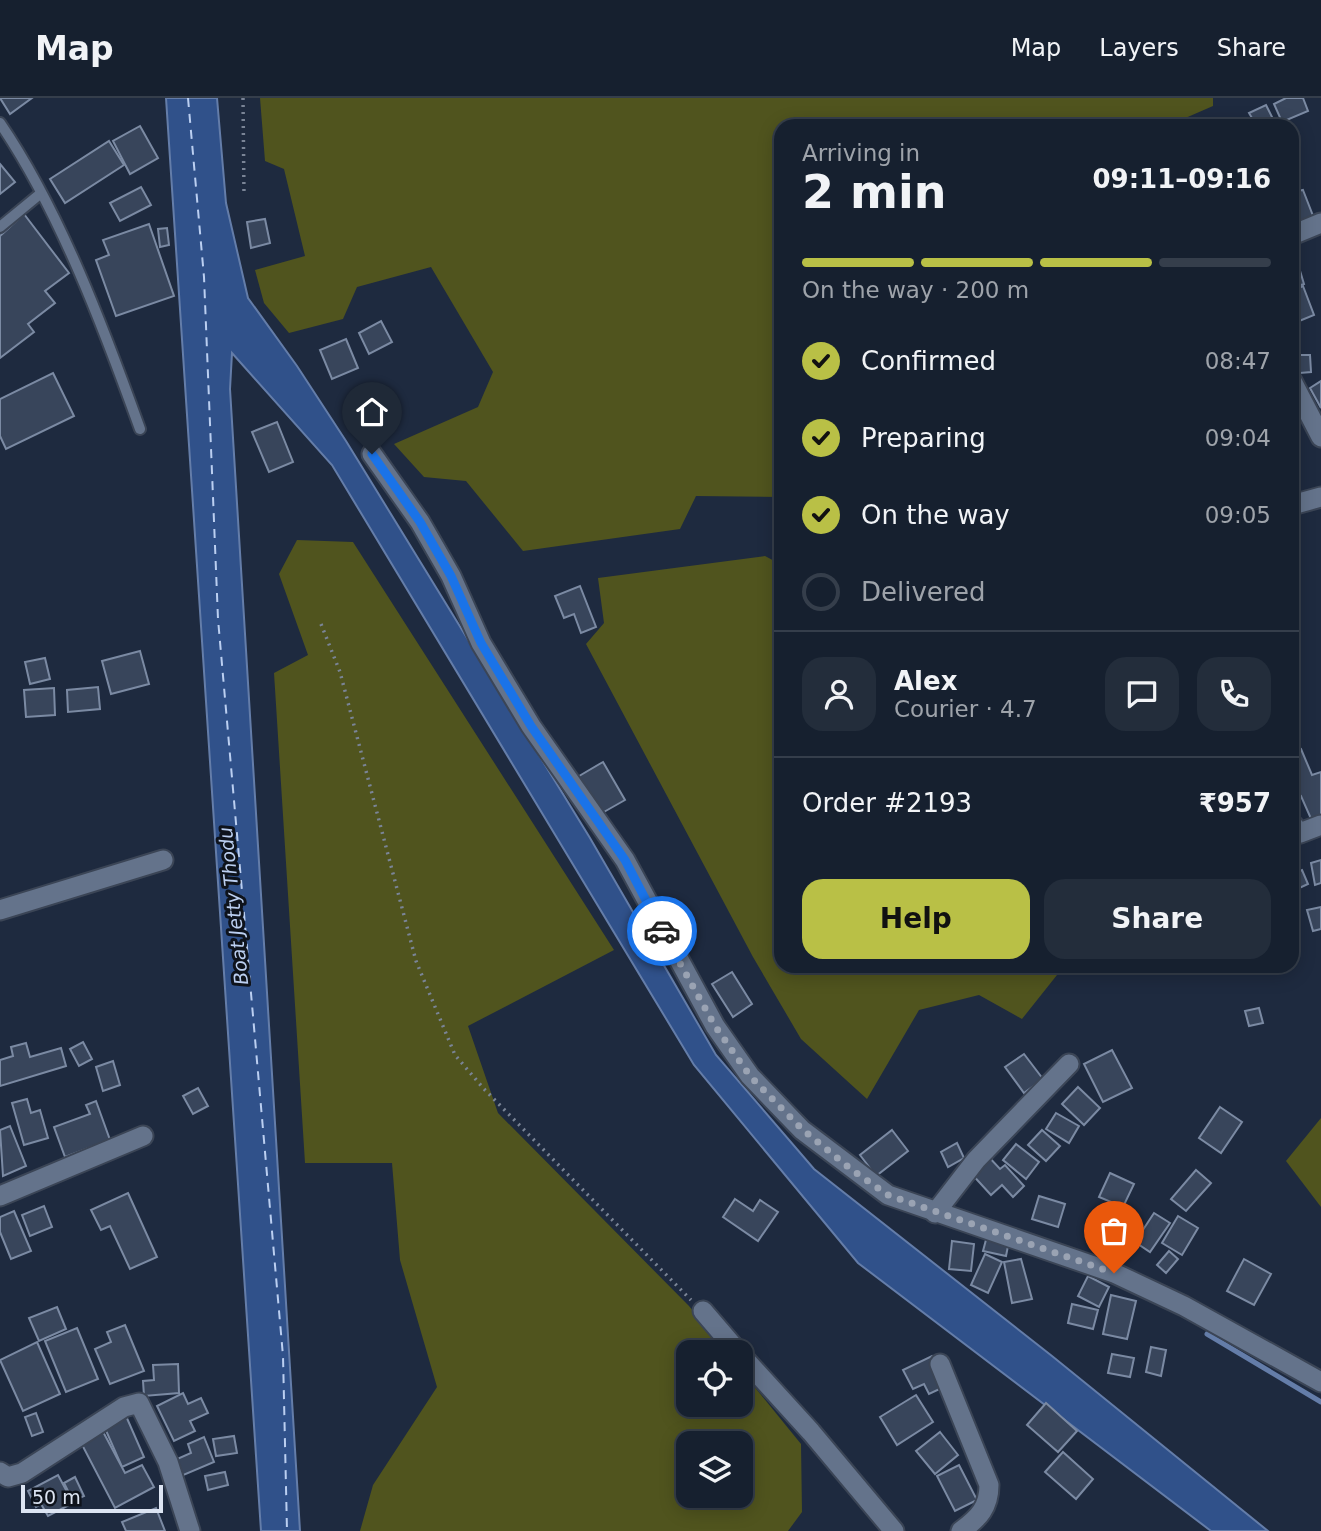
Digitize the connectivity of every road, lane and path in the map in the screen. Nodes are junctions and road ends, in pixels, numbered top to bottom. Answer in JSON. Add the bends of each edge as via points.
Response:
{"nodes":[{"id":1,"x":243,"y":98,"type":"edge"},
{"id":2,"x":0,"y":123,"type":"edge"},
{"id":3,"x":40,"y":194,"type":"junction"},
{"id":4,"x":244,"y":196,"type":"dead end"},
{"id":5,"x":1321,"y":223,"type":"edge"},
{"id":6,"x":0,"y":228,"type":"edge"},
{"id":7,"x":1299,"y":232,"type":"edge"},
{"id":8,"x":1299,"y":395,"type":"edge"},
{"id":9,"x":140,"y":429,"type":"dead end"},
{"id":10,"x":1321,"y":437,"type":"edge"},
{"id":11,"x":372,"y":454,"type":"dead end"},
{"id":12,"x":1321,"y":497,"type":"edge"},
{"id":13,"x":1299,"y":503,"type":"edge"},
{"id":14,"x":321,"y":624,"type":"dead end"},
{"id":15,"x":1321,"y":825,"type":"edge"},
{"id":16,"x":1299,"y":832,"type":"edge"},
{"id":17,"x":163,"y":860,"type":"dead end"},
{"id":18,"x":0,"y":910,"type":"edge"},
{"id":19,"x":1069,"y":1064,"type":"dead end"},
{"id":20,"x":143,"y":1136,"type":"dead end"},
{"id":21,"x":0,"y":1196,"type":"edge"},
{"id":22,"x":935,"y":1213,"type":"junction"},
{"id":23,"x":703,"y":1311,"type":"joint"},
{"id":24,"x":728,"y":1340,"type":"edge"},
{"id":25,"x":940,"y":1364,"type":"dead end"},
{"id":26,"x":753,"y":1368,"type":"edge"},
{"id":27,"x":1321,"y":1382,"type":"edge"},
{"id":28,"x":0,"y":1472,"type":"edge"},
{"id":29,"x":190,"y":1531,"type":"edge"},
{"id":30,"x":894,"y":1531,"type":"edge"},
{"id":31,"x":961,"y":1531,"type":"edge"}],
"edges":[{"from":1,"to":4,"type":"path"},
{"from":2,"to":3,"type":"lane"},
{"from":3,"to":6,"type":"lane"},
{"from":3,"to":9,"type":"lane","via":[[109,341]]},
{"from":5,"to":7,"type":"street"},
{"from":8,"to":10,"type":"street"},
{"from":11,"to":22,"type":"street","via":[[420,522],[481,643],[531,726],[625,860],[715,1026],[750,1076],[803,1130],[852,1170],[888,1195]]},
{"from":12,"to":13,"type":"street"},
{"from":14,"to":23,"type":"path","via":[[340,672],[416,961],[455,1055]]},
{"from":15,"to":16,"type":"street"},
{"from":17,"to":18,"type":"street"},
{"from":19,"to":22,"type":"street","via":[[976,1160]]},
{"from":20,"to":21,"type":"street"},
{"from":22,"to":27,"type":"street","via":[[1114,1273]]},
{"from":23,"to":24,"type":"street"},
{"from":25,"to":31,"type":"street","via":[[989,1485],[989,1500],[982,1513]]},
{"from":26,"to":30,"type":"street"},
{"from":28,"to":29,"type":"street","via":[[8,1477],[22,1473],[124,1407],[139,1403],[167,1462]]}]}
